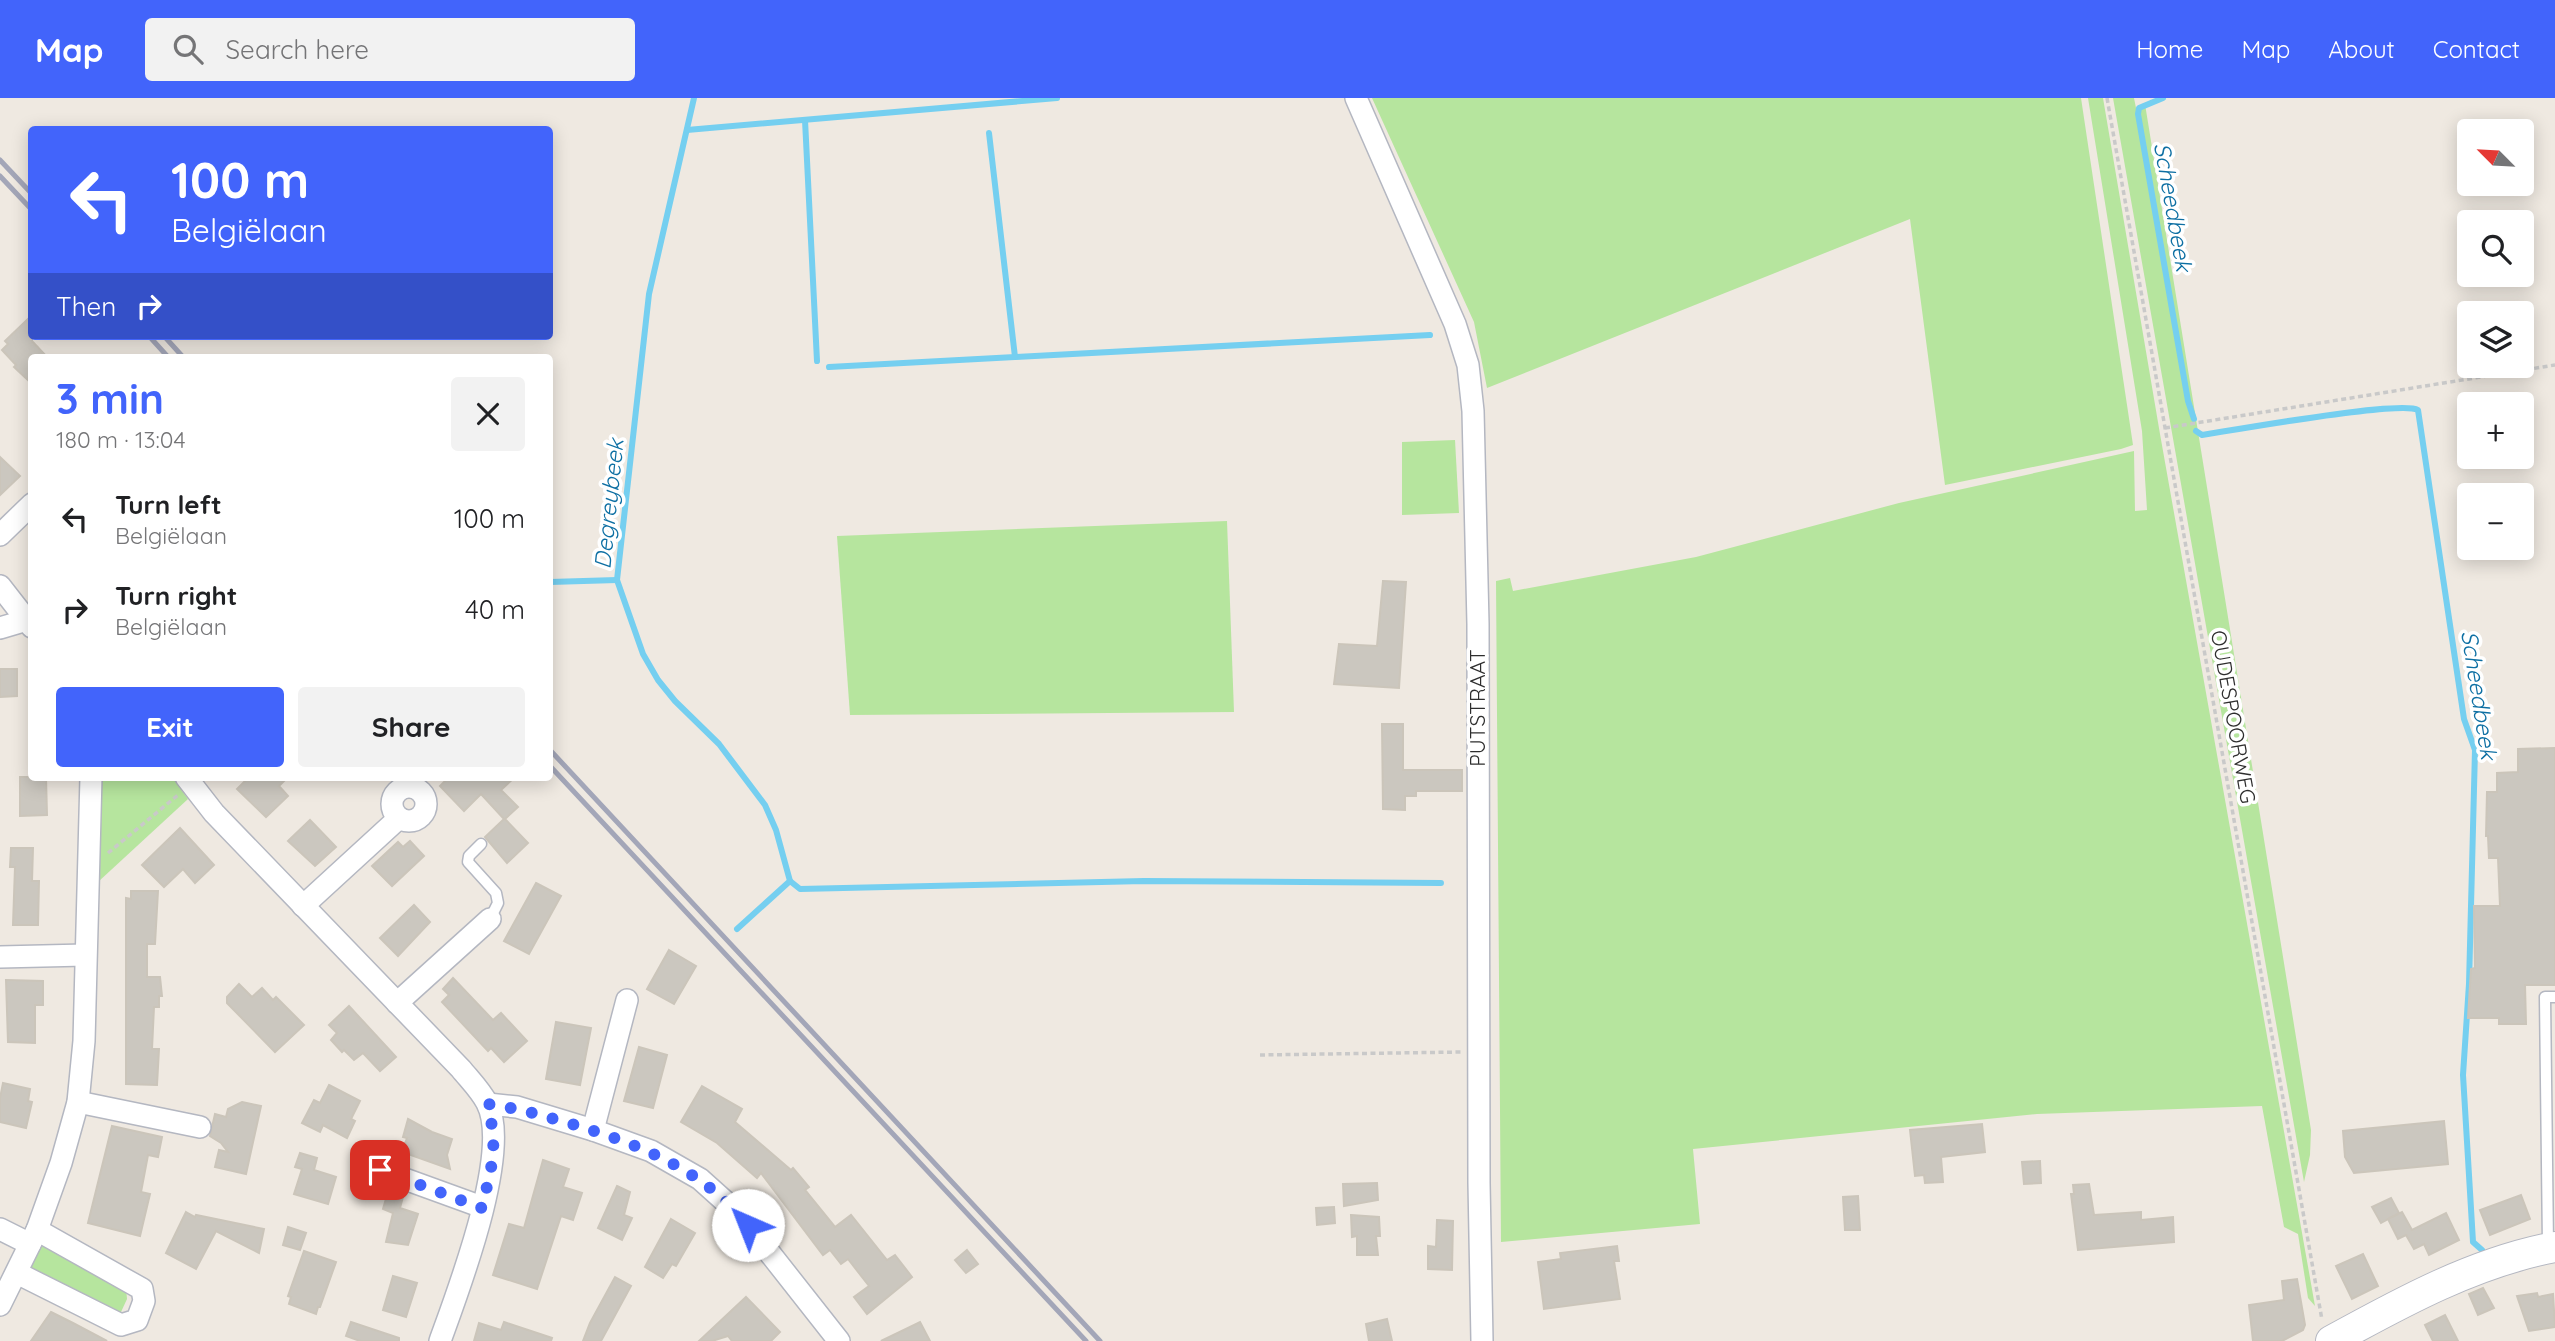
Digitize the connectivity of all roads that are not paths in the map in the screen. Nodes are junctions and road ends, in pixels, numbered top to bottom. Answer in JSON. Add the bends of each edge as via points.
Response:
{"nodes":[{"id":1,"x":1356,"y":98,"type":"edge"},
{"id":2,"x":28,"y":508,"type":"edge"},
{"id":3,"x":0,"y":535,"type":"edge"},
{"id":4,"x":0,"y":586,"type":"edge"},
{"id":5,"x":28,"y":623,"type":"edge"},
{"id":6,"x":28,"y":624,"type":"edge"},
{"id":7,"x":0,"y":628,"type":"edge"},
{"id":8,"x":91,"y":781,"type":"edge"},
{"id":9,"x":189,"y":781,"type":"edge"},
{"id":10,"x":399,"y":818,"type":"dead end"},
{"id":11,"x":481,"y":844,"type":"dead end"},
{"id":12,"x":303,"y":906,"type":"junction"},
{"id":13,"x":490,"y":919,"type":"joint"},
{"id":14,"x":85,"y":955,"type":"junction"},
{"id":15,"x":0,"y":957,"type":"edge"},
{"id":16,"x":2555,"y":997,"type":"edge"},
{"id":17,"x":627,"y":1000,"type":"dead end"},
{"id":18,"x":397,"y":1003,"type":"junction"},
{"id":19,"x":78,"y":1102,"type":"junction"},
{"id":20,"x":488,"y":1104,"type":"junction"},
{"id":21,"x":200,"y":1127,"type":"dead end"},
{"id":22,"x":593,"y":1130,"type":"junction"},
{"id":23,"x":380,"y":1170,"type":"dead end"},
{"id":24,"x":482,"y":1208,"type":"junction"},
{"id":25,"x":0,"y":1229,"type":"edge"},
{"id":26,"x":33,"y":1237,"type":"junction"},
{"id":27,"x":2551,"y":1248,"type":"edge"},
{"id":28,"x":17,"y":1273,"type":"junction"},
{"id":29,"x":0,"y":1305,"type":"edge"},
{"id":30,"x":2328,"y":1334,"type":"edge"},
{"id":31,"x":440,"y":1341,"type":"edge"},
{"id":32,"x":839,"y":1341,"type":"edge"},
{"id":33,"x":1482,"y":1341,"type":"edge"}],
"edges":[{"from":1,"to":33,"type":"street","name":"PUTSTRAAT","via":[[1455,324],[1468,365],[1473,411]]},
{"from":2,"to":3,"type":"street"},
{"from":4,"to":5,"type":"street"},
{"from":6,"to":7,"type":"street"},
{"from":8,"to":14,"type":"street"},
{"from":9,"to":12,"type":"street"},
{"from":10,"to":12,"type":"street"},
{"from":11,"to":13,"type":"lane","via":[[468,862],[496,893],[498,903]]},
{"from":12,"to":18,"type":"street"},
{"from":13,"to":18,"type":"street"},
{"from":14,"to":15,"type":"street"},
{"from":14,"to":19,"type":"street"},
{"from":16,"to":27,"type":"lane","via":[[2544,997]]},
{"from":17,"to":22,"type":"street"},
{"from":18,"to":20,"type":"street"},
{"from":19,"to":21,"type":"street"},
{"from":19,"to":26,"type":"street"},
{"from":20,"to":22,"type":"street","via":[[517,1107]]},
{"from":20,"to":24,"type":"street","via":[[494,1138]]},
{"from":22,"to":32,"type":"street","via":[[650,1151],[700,1179],[739,1214]]},
{"from":23,"to":24,"type":"street"},
{"from":24,"to":31,"type":"street"},
{"from":25,"to":26,"type":"street"},
{"from":26,"to":28,"type":"street"},
{"from":26,"to":28,"type":"street","via":[[142,1289],[144,1301],[136,1320],[121,1325]]},
{"from":27,"to":30,"type":"street","via":[[2450,1280]]},
{"from":28,"to":29,"type":"street"}]}
